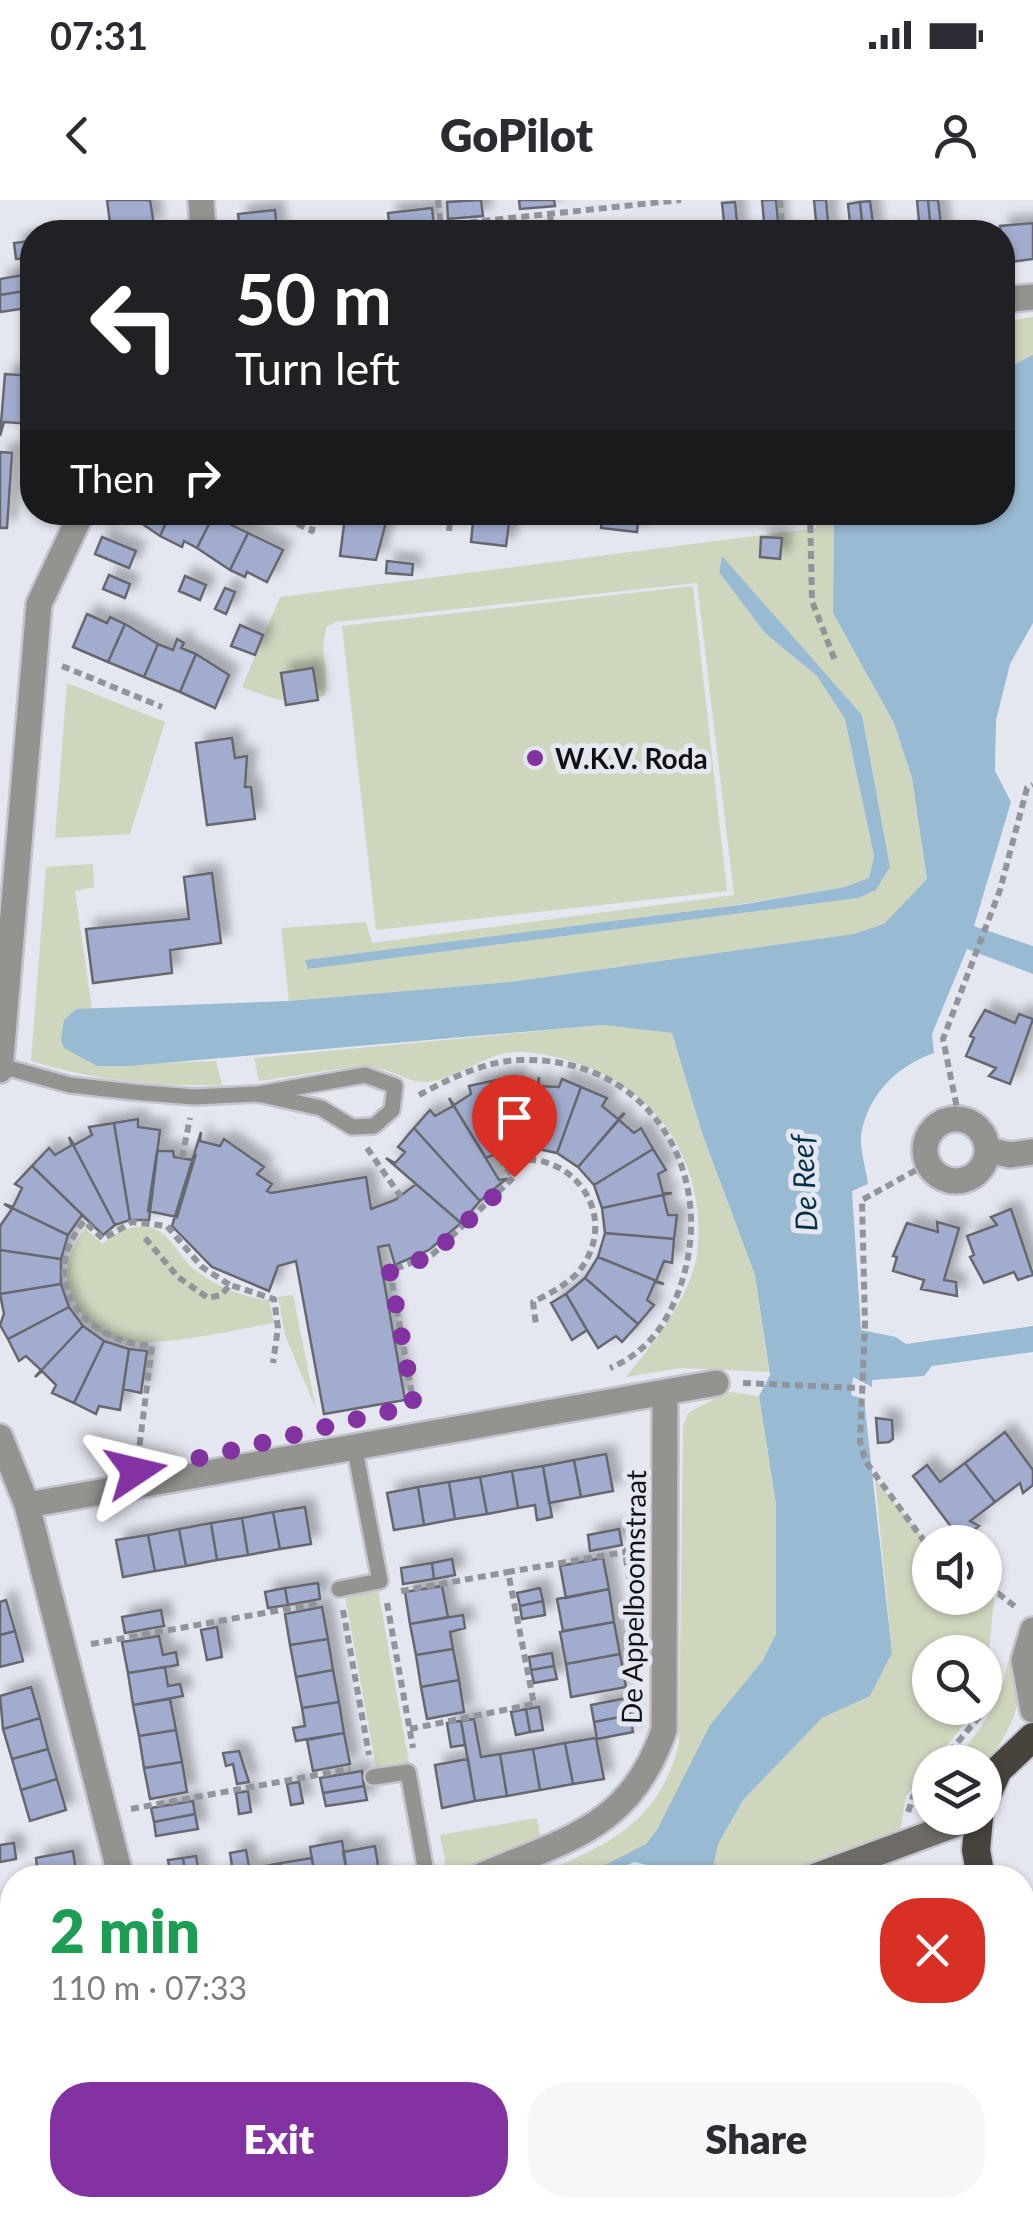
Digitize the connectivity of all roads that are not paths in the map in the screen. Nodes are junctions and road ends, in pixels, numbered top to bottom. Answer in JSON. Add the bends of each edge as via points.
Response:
{"nodes":[{"id":1,"x":76,"y":525,"type":"edge"},
{"id":2,"x":1,"y":1068,"type":"edge"},
{"id":3,"x":258,"y":1094,"type":"junction"},
{"id":4,"x":988,"y":1150,"type":"junction"},
{"id":5,"x":1033,"y":1152,"type":"edge"},
{"id":6,"x":716,"y":1383,"type":"dead end"},
{"id":7,"x":665,"y":1394,"type":"junction"},
{"id":8,"x":0,"y":1438,"type":"edge"},
{"id":9,"x":354,"y":1450,"type":"junction"},
{"id":10,"x":27,"y":1505,"type":"junction"},
{"id":11,"x":340,"y":1594,"type":"road end"},
{"id":12,"x":1027,"y":1621,"type":"edge"},
{"id":13,"x":1033,"y":1710,"type":"edge"},
{"id":14,"x":1033,"y":1737,"type":"edge"},
{"id":15,"x":1002,"y":1766,"type":"edge"},
{"id":16,"x":372,"y":1771,"type":"road end"},
{"id":17,"x":929,"y":1835,"type":"edge"},
{"id":18,"x":976,"y":1835,"type":"edge"},
{"id":19,"x":118,"y":1865,"type":"edge"},
{"id":20,"x":425,"y":1865,"type":"edge"},
{"id":21,"x":506,"y":1865,"type":"edge"},
{"id":22,"x":846,"y":1865,"type":"edge"},
{"id":23,"x":979,"y":1865,"type":"edge"}],
"edges":[{"from":1,"to":2,"type":"street","via":[[39,604]]},
{"from":2,"to":3,"type":"lane","via":[[70,1085],[194,1097]]},
{"from":3,"to":3,"type":"lane","via":[[321,1108],[352,1127],[374,1126],[392,1110],[395,1086],[366,1076]]},
{"from":4,"to":4,"type":"street","via":[[984,1135],[959,1118],[938,1124],[925,1142],[927,1164],[942,1178],[963,1181],[981,1170]]},
{"from":4,"to":5,"type":"street"},
{"from":6,"to":7,"type":"street"},
{"from":7,"to":9,"type":"street"},
{"from":7,"to":21,"type":"street","name":"De Appelboomstraat","via":[[664,1730],[650,1771],[626,1802],[590,1828]]},
{"from":8,"to":10,"type":"street"},
{"from":9,"to":10,"type":"street"},
{"from":9,"to":11,"type":"lane","via":[[380,1581]]},
{"from":10,"to":19,"type":"street"},
{"from":12,"to":13,"type":"street","via":[[1024,1660]]},
{"from":14,"to":15,"type":"highway"},
{"from":16,"to":20,"type":"lane","via":[[408,1772]]},
{"from":17,"to":22,"type":"main road"},
{"from":18,"to":23,"type":"highway"}]}
